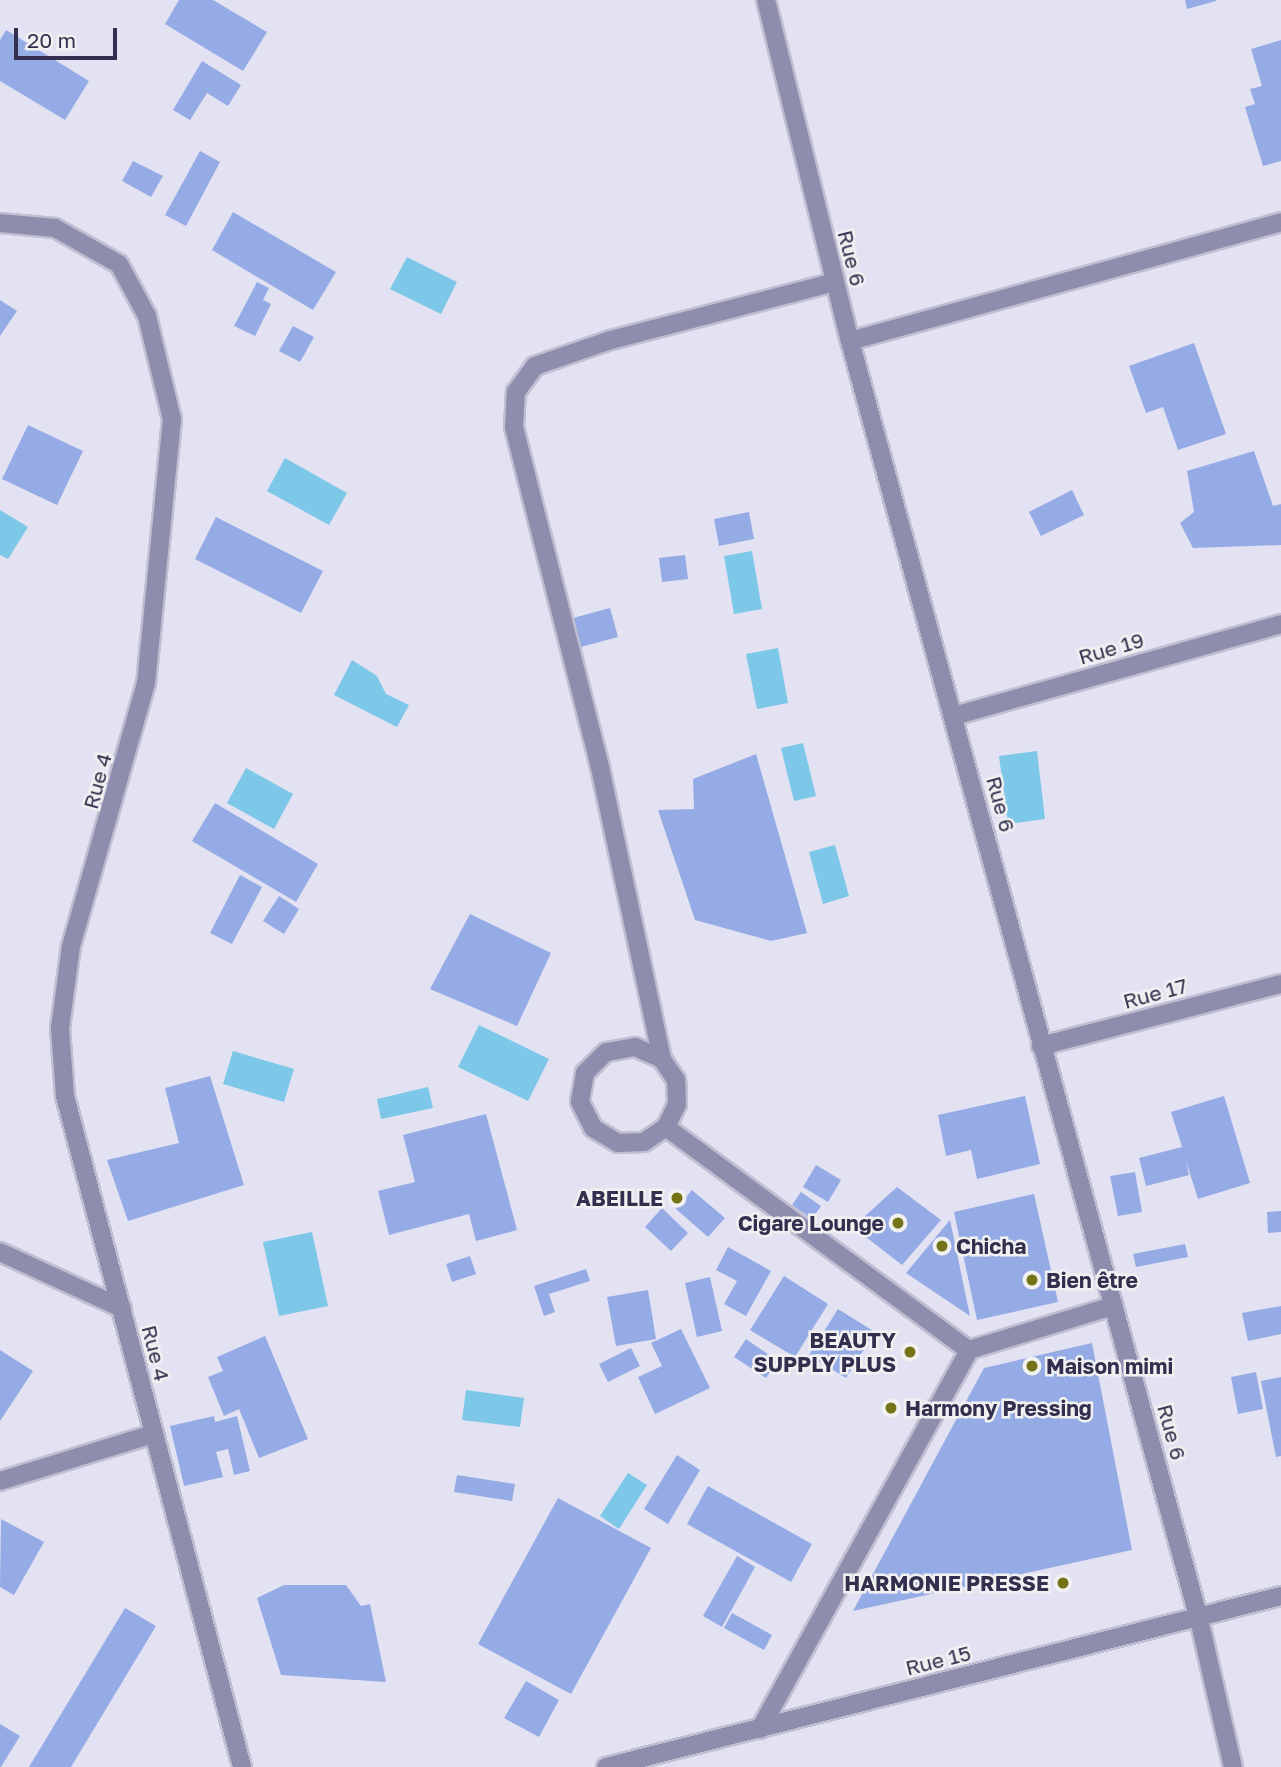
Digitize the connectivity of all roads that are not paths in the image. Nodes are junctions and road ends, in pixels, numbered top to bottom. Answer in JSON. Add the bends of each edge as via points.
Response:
{"nodes":[{"id":1,"x":766,"y":0,"type":"edge"},
{"id":2,"x":1281,"y":222,"type":"edge"},
{"id":3,"x":0,"y":223,"type":"edge"},
{"id":4,"x":835,"y":282,"type":"junction"},
{"id":5,"x":850,"y":341,"type":"junction"},
{"id":6,"x":1281,"y":624,"type":"edge"},
{"id":7,"x":954,"y":716,"type":"junction"},
{"id":8,"x":1281,"y":984,"type":"edge"},
{"id":9,"x":1041,"y":1046,"type":"junction"},
{"id":10,"x":662,"y":1059,"type":"junction"},
{"id":11,"x":666,"y":1127,"type":"junction"},
{"id":12,"x":0,"y":1252,"type":"edge"},
{"id":13,"x":1113,"y":1306,"type":"junction"},
{"id":14,"x":122,"y":1308,"type":"junction"},
{"id":15,"x":969,"y":1350,"type":"junction"},
{"id":16,"x":153,"y":1434,"type":"junction"},
{"id":17,"x":0,"y":1481,"type":"edge"},
{"id":18,"x":1281,"y":1597,"type":"edge"},
{"id":19,"x":1199,"y":1619,"type":"junction"},
{"id":20,"x":760,"y":1729,"type":"junction"},
{"id":21,"x":242,"y":1767,"type":"edge"},
{"id":22,"x":607,"y":1767,"type":"edge"},
{"id":23,"x":1233,"y":1767,"type":"edge"}],
"edges":[{"from":1,"to":4,"type":"street","name":"Rue 6"},
{"from":2,"to":5,"type":"street"},
{"from":3,"to":14,"type":"street","name":"Rue 4","via":[[55,228],[118,264],[147,316],[172,419],[146,683],[71,946],[60,1028],[65,1096]]},
{"from":4,"to":5,"type":"street","name":"Rue 6"},
{"from":4,"to":10,"type":"street","via":[[598,344],[535,366],[516,392],[514,427],[600,767]]},
{"from":5,"to":7,"type":"street","name":"Rue 6"},
{"from":6,"to":7,"type":"street","name":"Rue 19"},
{"from":7,"to":9,"type":"street","name":"Rue 6"},
{"from":8,"to":9,"type":"street","name":"Rue 17"},
{"from":9,"to":13,"type":"street","name":"Rue 6"},
{"from":10,"to":11,"type":"street","via":[[676,1080],[677,1104]]},
{"from":10,"to":11,"type":"street","via":[[635,1047],[606,1052],[585,1073],[580,1102],[593,1128],[618,1143],[644,1142]]},
{"from":11,"to":15,"type":"street"},
{"from":12,"to":14,"type":"street"},
{"from":13,"to":15,"type":"street"},
{"from":13,"to":19,"type":"street","name":"Rue 6"},
{"from":14,"to":16,"type":"street","name":"Rue 4"},
{"from":15,"to":20,"type":"street"},
{"from":16,"to":17,"type":"street"},
{"from":16,"to":21,"type":"street","name":"Rue 4"},
{"from":18,"to":19,"type":"street","name":"Rue 15"},
{"from":19,"to":20,"type":"street","name":"Rue 15"},
{"from":19,"to":23,"type":"street","name":"Rue 6"},
{"from":20,"to":22,"type":"street","name":"Rue 15"}]}
